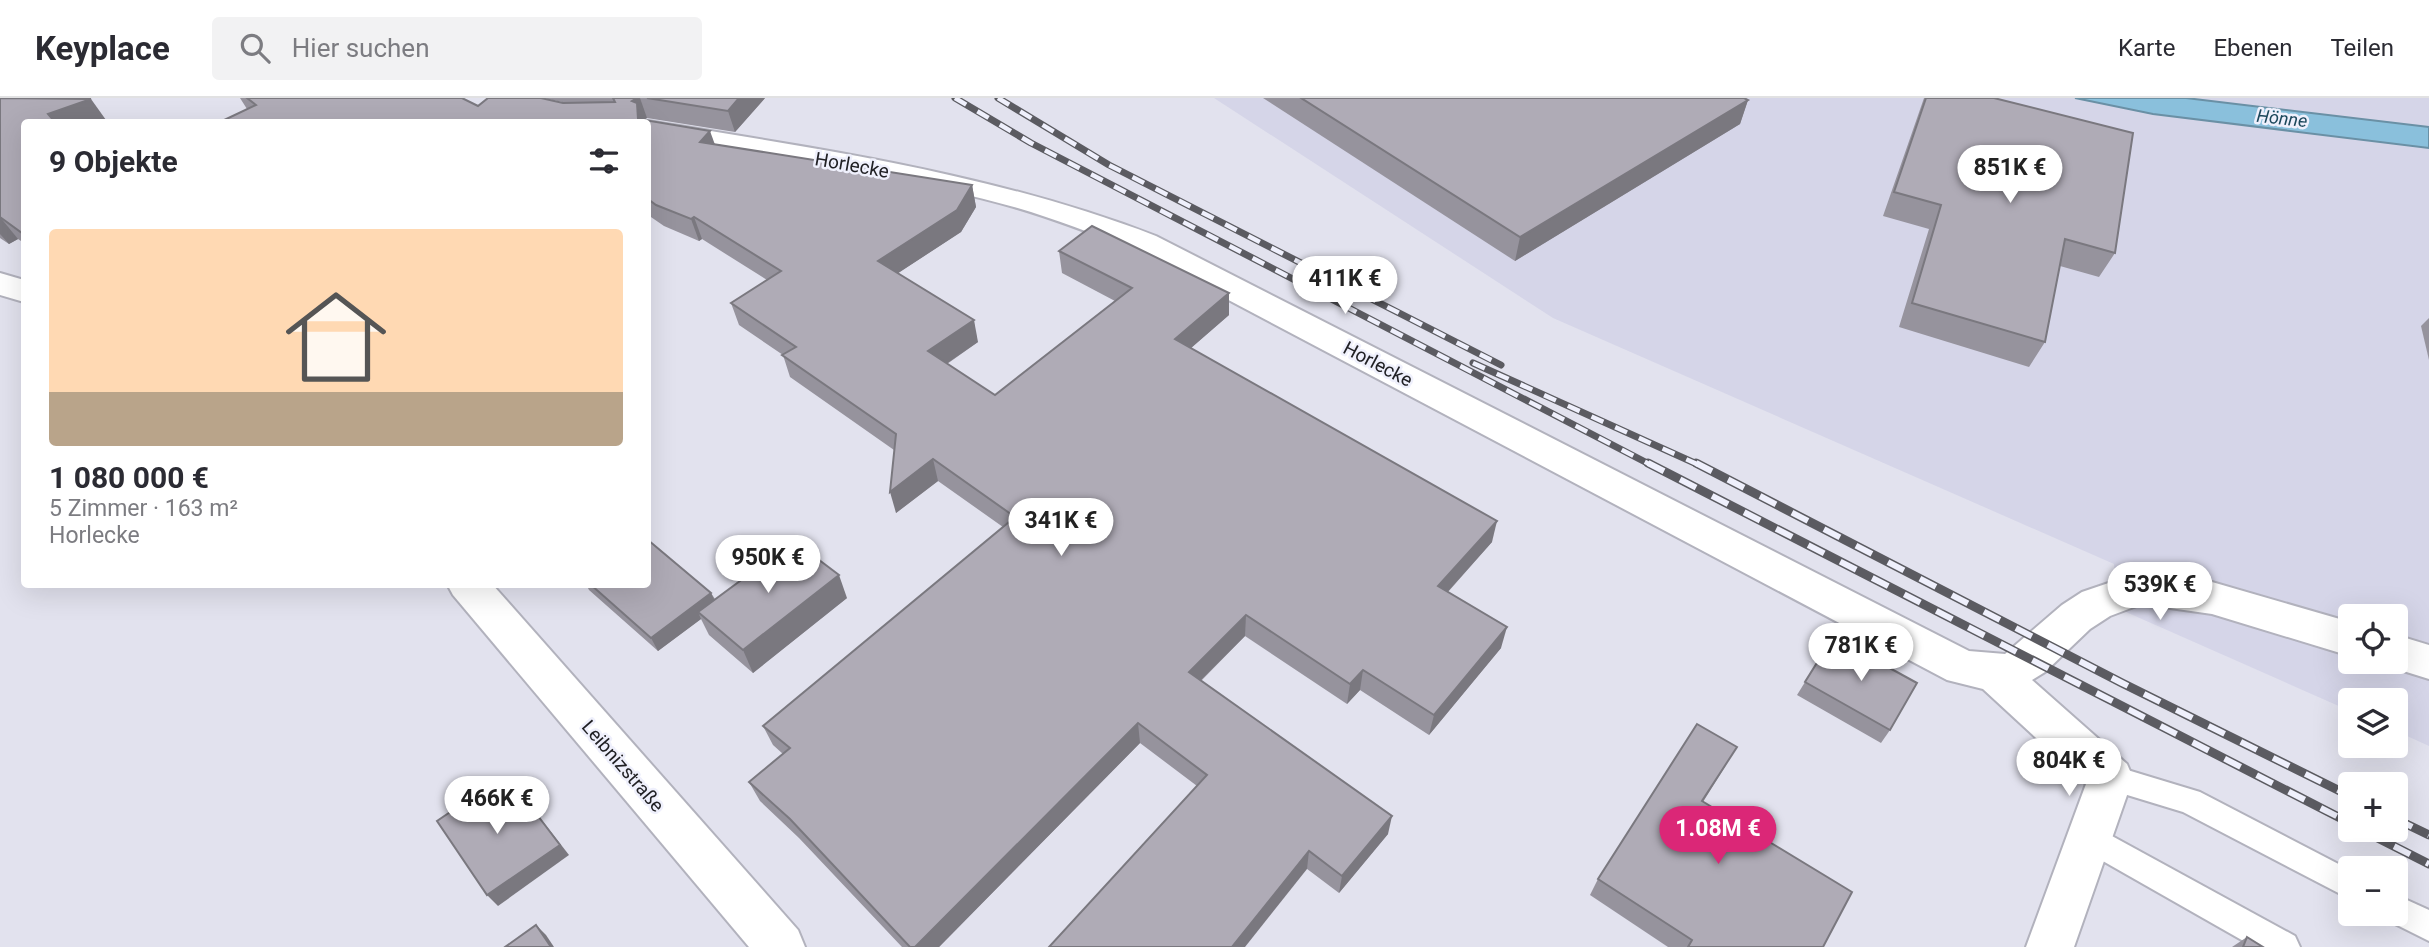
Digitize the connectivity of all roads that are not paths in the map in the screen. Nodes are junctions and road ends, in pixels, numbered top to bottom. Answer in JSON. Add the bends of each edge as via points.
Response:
{"nodes":[{"id":1,"x":651,"y":131,"type":"edge"},
{"id":2,"x":0,"y":284,"type":"edge"},
{"id":3,"x":21,"y":289,"type":"edge"},
{"id":4,"x":470,"y":588,"type":"edge"},
{"id":5,"x":2338,"y":635,"type":"edge"},
{"id":6,"x":2408,"y":656,"type":"edge"},
{"id":7,"x":2429,"y":662,"type":"edge"},
{"id":8,"x":1994,"y":673,"type":"junction"},
{"id":9,"x":2111,"y":778,"type":"junction"},
{"id":10,"x":2090,"y":838,"type":"junction"},
{"id":11,"x":2338,"y":879,"type":"edge"},
{"id":12,"x":2408,"y":915,"type":"edge"},
{"id":13,"x":2429,"y":926,"type":"edge"},
{"id":14,"x":781,"y":947,"type":"edge"},
{"id":15,"x":2050,"y":947,"type":"edge"},
{"id":16,"x":2284,"y":947,"type":"edge"}],
"edges":[{"from":1,"to":8,"type":"street","name":"Horlecke","via":[[920,177],[1024,199],[1098,223],[1145,243],[1962,668]]},
{"from":2,"to":3,"type":"street"},
{"from":4,"to":14,"type":"street","name":"Leibnizstraße"},
{"from":5,"to":8,"type":"street","via":[[2212,598],[2141,588],[2096,604],[2030,660],[2013,670]]},
{"from":6,"to":7,"type":"street"},
{"from":8,"to":9,"type":"street"},
{"from":9,"to":10,"type":"street"},
{"from":9,"to":11,"type":"lane","via":[[2190,801]]},
{"from":10,"to":15,"type":"street"},
{"from":10,"to":16,"type":"lane"},
{"from":12,"to":13,"type":"lane"}]}
